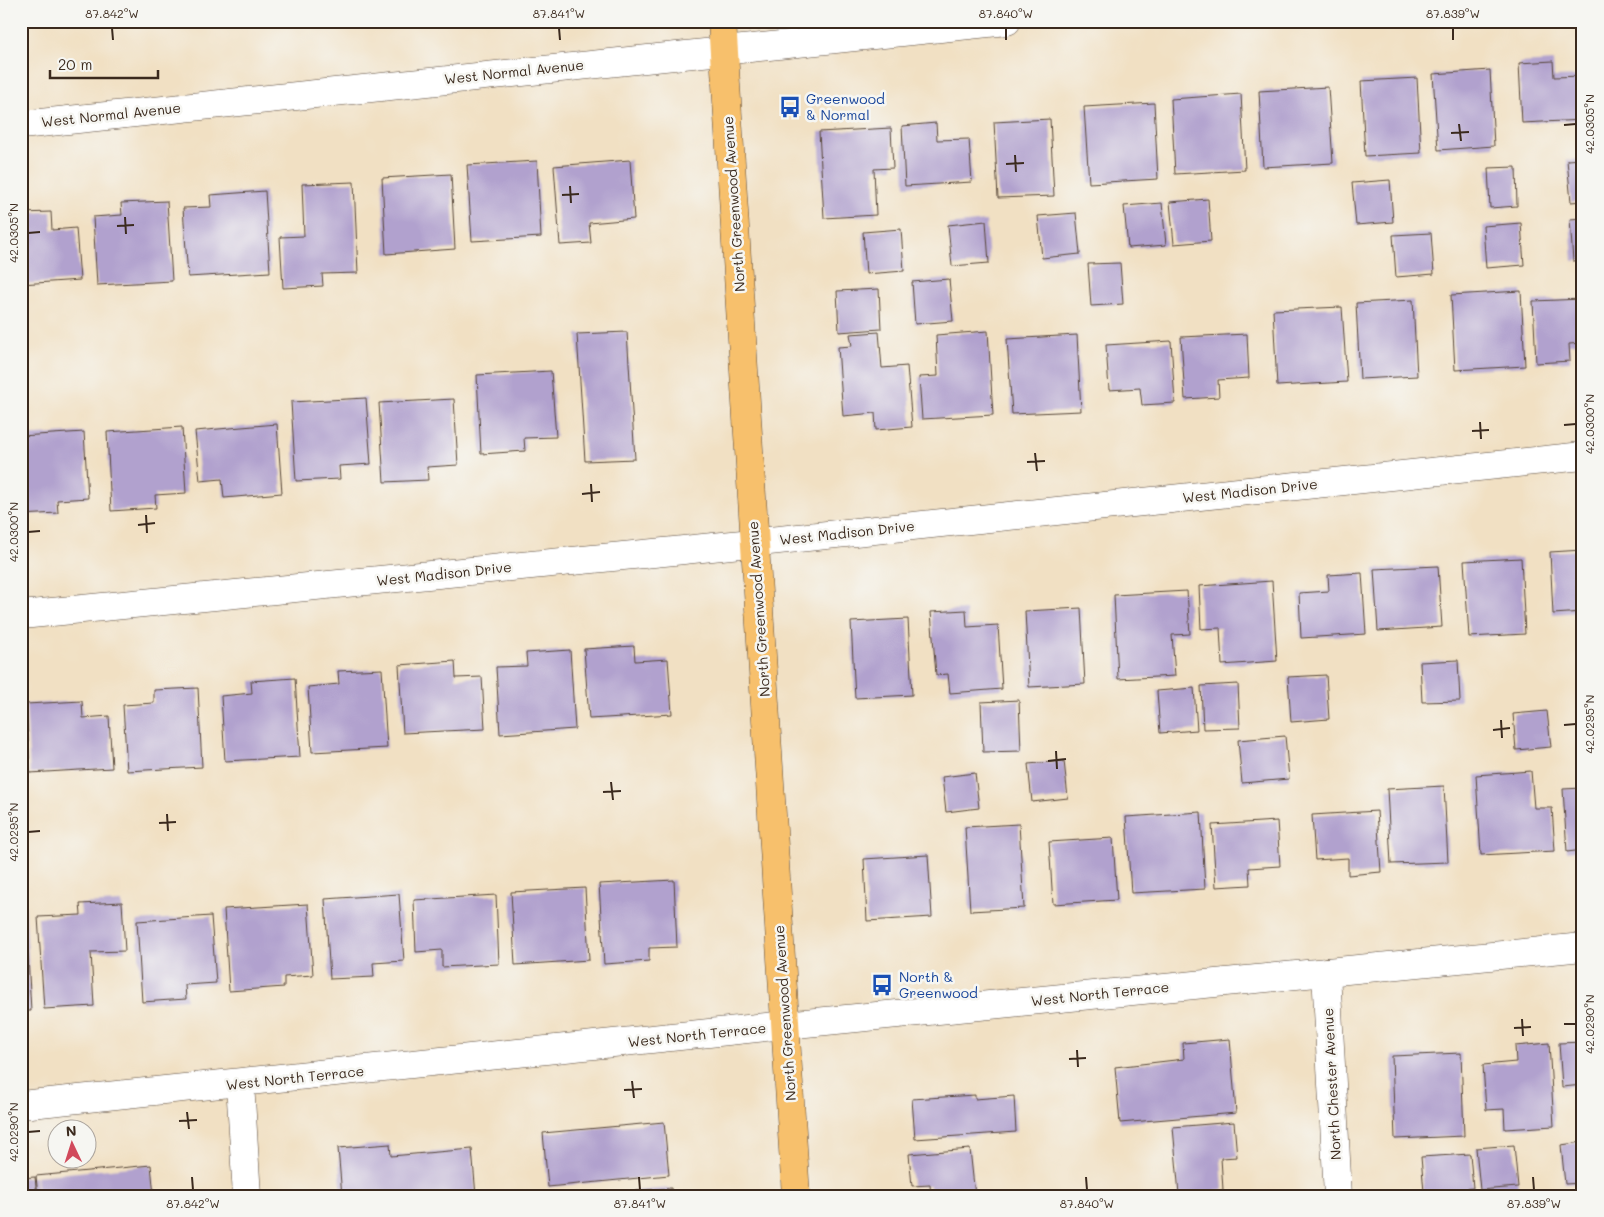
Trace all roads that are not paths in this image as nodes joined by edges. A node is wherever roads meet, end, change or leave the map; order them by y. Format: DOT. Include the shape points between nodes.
graph roads {
  1 [pos="722,21"];
  2 [pos="1006,21"];
  3 [pos="724,50"];
  4 [pos="21,125"];
  5 [pos="1583,456"];
  6 [pos="755,543"];
  7 [pos="21,615"];
  8 [pos="1583,947"];
  9 [pos="1326,972"];
  10 [pos="785,1026"];
  11 [pos="240,1083"];
  12 [pos="21,1105"];
  13 [pos="247,1196"];
  14 [pos="796,1196"];
  15 [pos="1338,1196"];
  1 -- 3 [label="main road, North Greenwood Avenue"];
  2 -- 3 [label="street, West Normal Avenue"];
  3 -- 4 [label="street, West Normal Avenue"];
  3 -- 6 [label="main road, North Greenwood Avenue"];
  5 -- 6 [label="street, West Madison Drive"];
  6 -- 7 [label="street, West Madison Drive"];
  6 -- 10 [label="main road, North Greenwood Avenue"];
  8 -- 9 [label="street, West North Terrace"];
  9 -- 10 [label="street, West North Terrace"];
  9 -- 15 [label="street, North Chester Avenue"];
  10 -- 11 [label="street, West North Terrace"];
  10 -- 14 [label="main road, North Greenwood Avenue"];
  11 -- 12 [label="street, West North Terrace"];
  11 -- 13 [label="street"];
}
